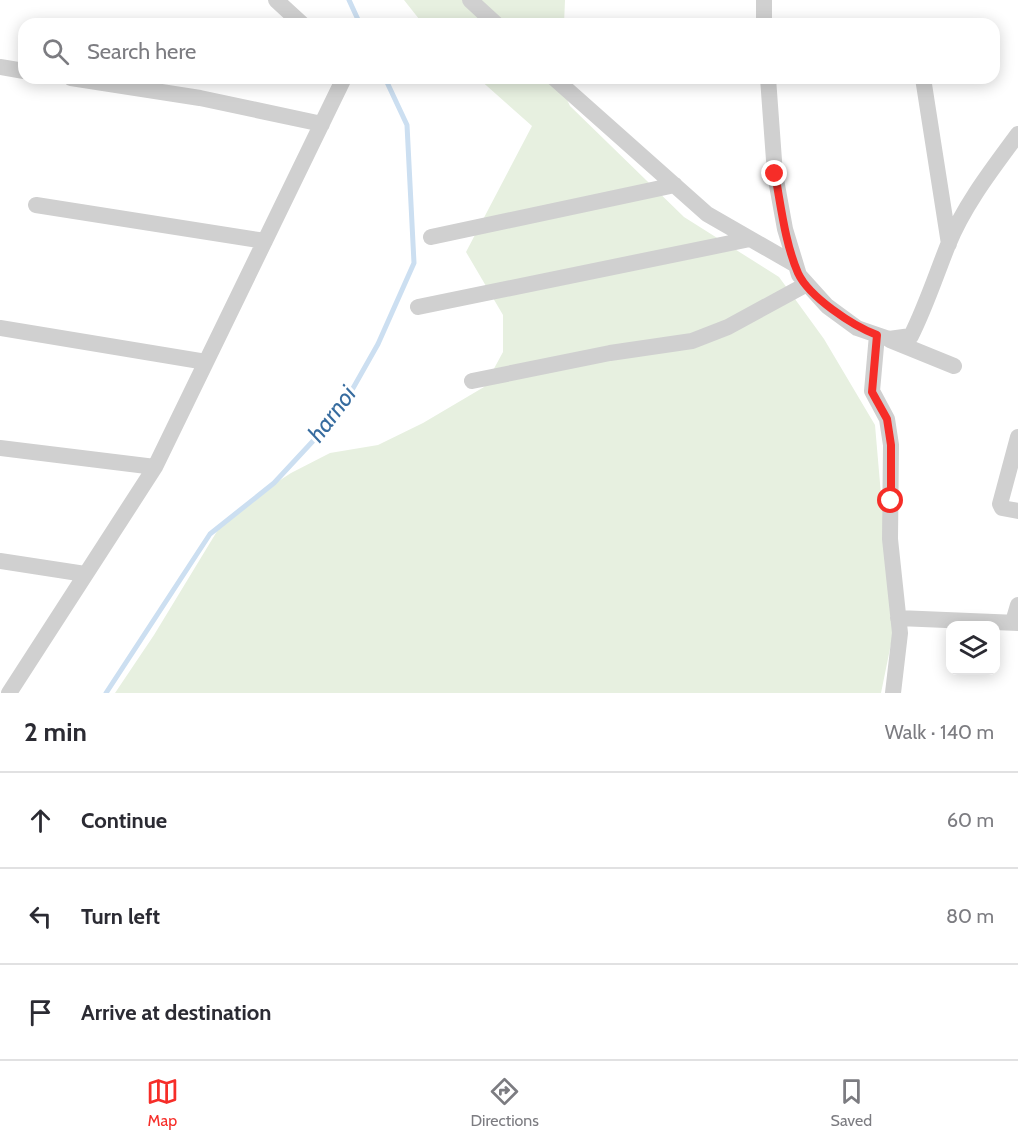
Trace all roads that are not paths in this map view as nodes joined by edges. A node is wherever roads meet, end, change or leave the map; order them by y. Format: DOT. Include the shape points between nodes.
graph roads {
  1 [pos="276,0"];
  2 [pos="470,0"];
  3 [pos="764,0"];
  4 [pos="296,18"];
  5 [pos="490,18"];
  6 [pos="764,18"];
  7 [pos="0,67"];
  8 [pos="18,70"];
  9 [pos="110,84"];
  10 [pos="341,84"];
  11 [pos="561,84"];
  12 [pos="768,84"];
  13 [pos="924,84"];
  14 [pos="322,124"];
  15 [pos="1018,134"];
  16 [pos="675,185"];
  17 [pos="36,205"];
  18 [pos="431,237"];
  19 [pos="750,238"];
  20 [pos="265,241"];
  21 [pos="949,244"];
  22 [pos="796,265"];
  23 [pos="807,284"];
  24 [pos="418,307"];
  25 [pos="0,328"];
  26 [pos="883,337"];
  27 [pos="206,362"];
  28 [pos="954,366"];
  29 [pos="472,381"];
  30 [pos="1018,437"];
  31 [pos="0,448"];
  32 [pos="155,467"];
  33 [pos="1018,511"];
  34 [pos="0,561"];
  35 [pos="85,574"];
  36 [pos="1018,605"];
  37 [pos="898,618"];
  38 [pos="1016,622"];
  39 [pos="6,691"];
  40 [pos="893,693"];
  1 -- 4 [label="street"];
  2 -- 5 [label="street"];
  3 -- 6 [label="street"];
  7 -- 8 [label="street"];
  9 -- 14 [label="street"];
  10 -- 14 [label="street"];
  11 -- 16 [label="street"];
  12 -- 22 [label="street" via="775,174"];
  13 -- 21 [label="street"];
  14 -- 20 [label="street"];
  15 -- 21 [label="street" via="993,167"];
  16 -- 18 [label="street"];
  16 -- 19 [label="street" via="707,214"];
  17 -- 20 [label="street"];
  19 -- 22 [label="street"];
  19 -- 24 [label="street"];
  20 -- 27 [label="street"];
  21 -- 26 [label="street" via="911,336"];
  22 -- 23 [label="street"];
  23 -- 26 [label="street" via="857,328"];
  23 -- 29 [label="street" via="728,327 692,341"];
  25 -- 27 [label="street"];
  26 -- 28 [label="street"];
  26 -- 37 [label="street" via="872,392 887,419 891,445 890,539"];
  27 -- 32 [label="street"];
  30 -- 33 [label="street" via="1000,504 1002,508"];
  31 -- 32 [label="street"];
  32 -- 35 [label="street"];
  34 -- 35 [label="street"];
  35 -- 39 [label="street"];
  36 -- 38 [label="street"];
  37 -- 38 [label="street"];
  37 -- 40 [label="street"];
}
